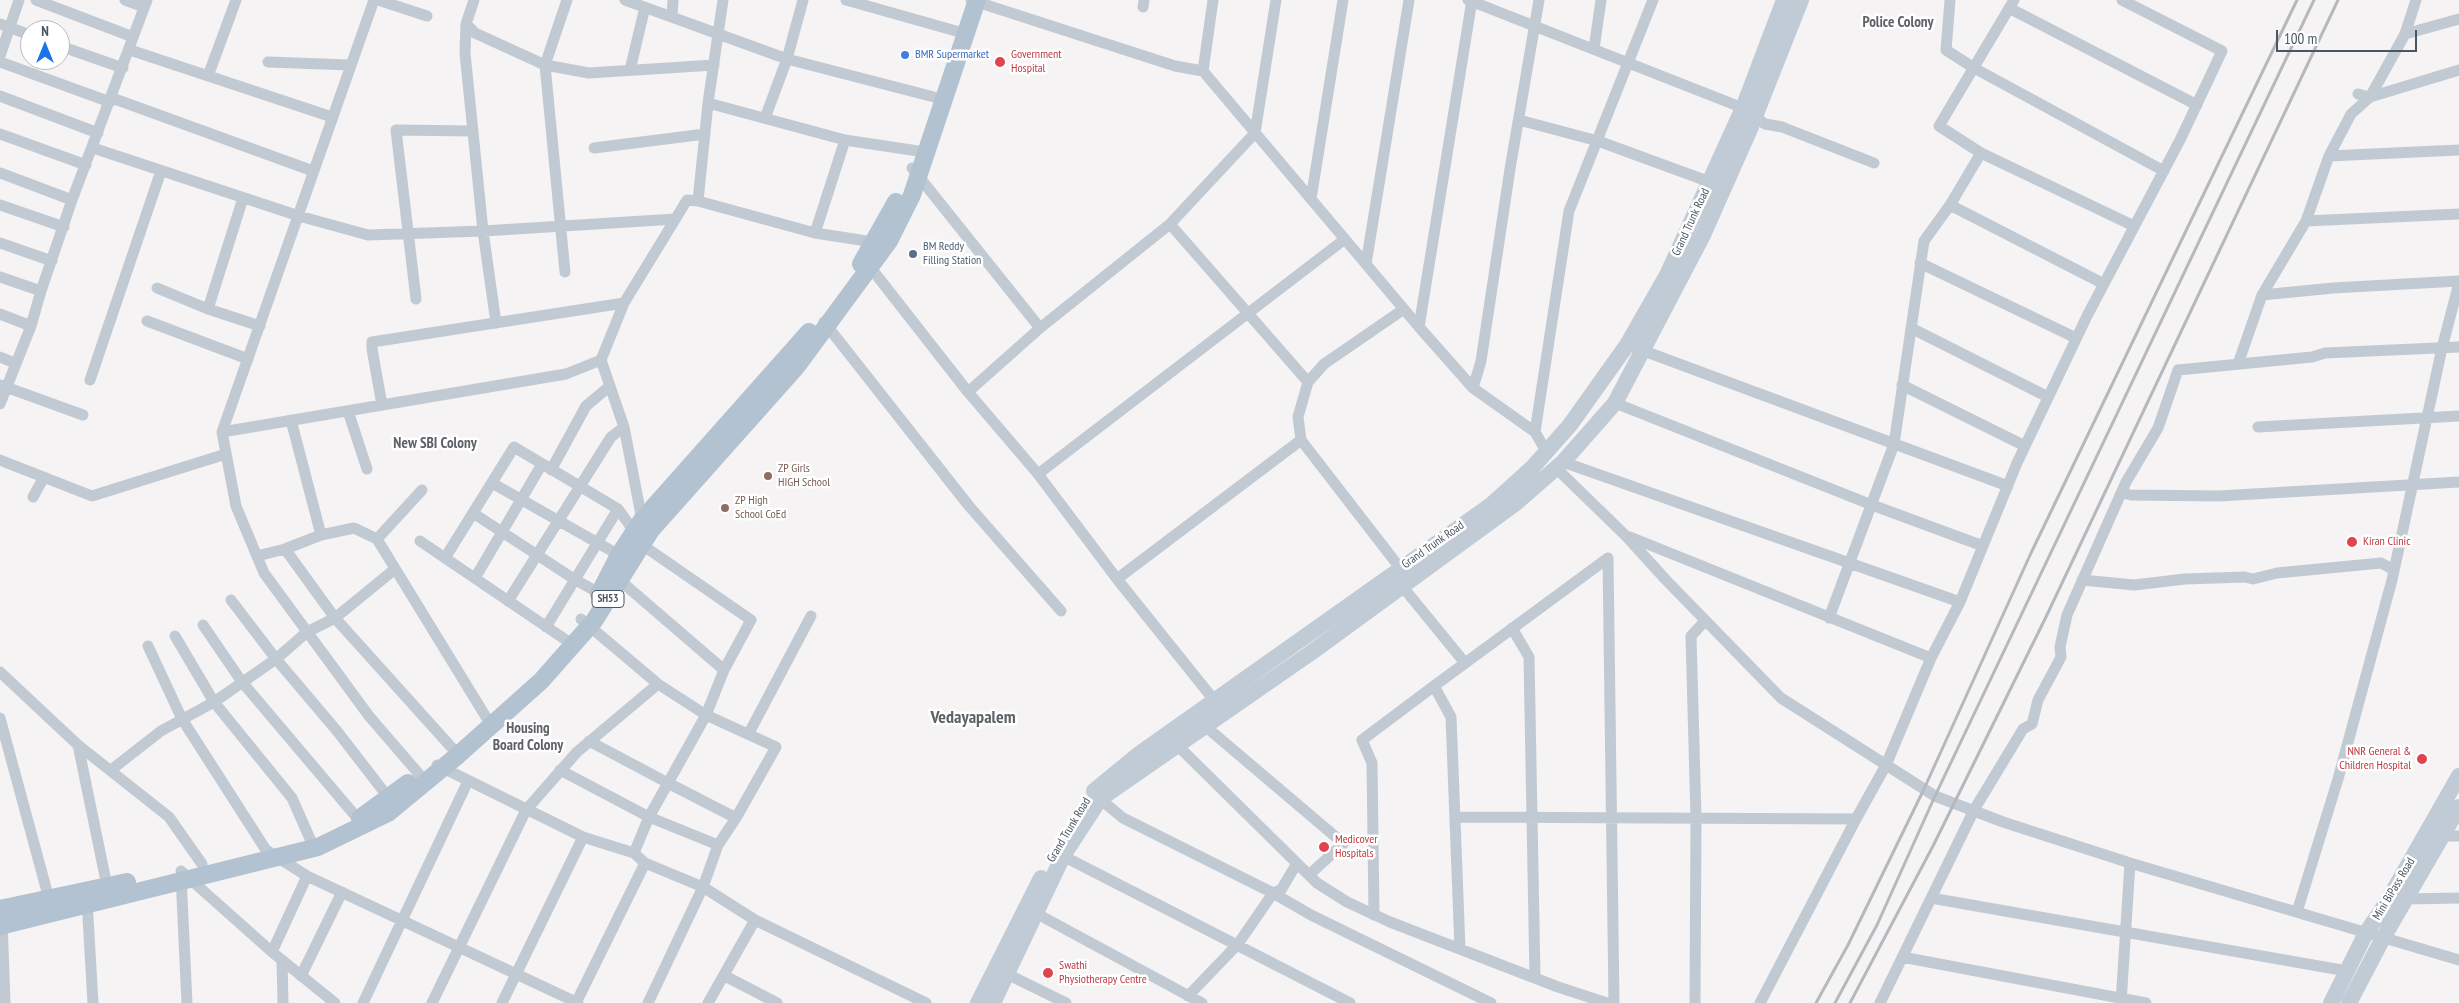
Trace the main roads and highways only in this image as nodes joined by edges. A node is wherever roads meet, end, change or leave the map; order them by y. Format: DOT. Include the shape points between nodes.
graph roads {
  1 [pos="973,0"];
  2 [pos="1784,0"];
  3 [pos="1801,0"];
  4 [pos="1749,113"];
  5 [pos="916,165"];
  6 [pos="867,263"];
  7 [pos="824,322"];
  8 [pos="1570,425"];
  9 [pos="1584,438"];
  10 [pos="1537,474"];
  11 [pos="637,533"];
  12 [pos="1410,567"];
  13 [pos="615,577"];
  14 [pos="1383,580"];
  15 [pos="1398,589"];
  16 [pos="585,622"];
  17 [pos="438,766"];
  18 [pos="2459,776"];
  19 [pos="2459,807"];
  20 [pos="272,854"];
  21 [pos="184,877"];
  22 [pos="87,897"];
  23 [pos="1031,911"];
  24 [pos="1,917"];
  25 [pos="978,1003"];
  26 [pos="993,1003"];
  27 [pos="2331,1003"];
  28 [pos="2349,1003"];
  1 -- 5 [label="main road, SH53"];
  1 -- 5 [label="main road, SH53" via="956,31"];
  2 -- 4 [label="main road, Grand Trunk Road"];
  3 -- 4 [label="main road"];
  4 -- 8 [label="main road, Grand Trunk Road" via="1710,182 1667,275 1627,345"];
  4 -- 9 [label="main road" via="1703,235 1615,403"];
  5 -- 6 [label="main road, SH53" via="873,242"];
  5 -- 6 [label="main road, SH53" via="889,241"];
  6 -- 7 [label="main road, SH53"];
  7 -- 11 [label="main road, SH53"];
  7 -- 11 [label="main road, SH53" via="797,366 651,530"];
  8 -- 9 [label="main road"];
  8 -- 10 [label="main road, Grand Trunk Road" via="1546,451"];
  9 -- 10 [label="main road" via="1559,465"];
  10 -- 12 [label="main road, Grand Trunk Road"];
  11 -- 13 [label="main road, SH53"];
  11 -- 13 [label="main road, SH53" via="619,555"];
  12 -- 14 [label="main road, Grand Trunk Road"];
  12 -- 15 [label="main road"];
  13 -- 16 [label="main road, SH53"];
  13 -- 16 [label="main road, SH53" via="599,593"];
  14 -- 15 [label="main road"];
  14 -- 23 [label="main road, Grand Trunk Road" via="1139,754 1092,793 1063,837"];
  15 -- 23 [label="main road" via="1100,799"];
  16 -- 17 [label="main road, SH53" via="540,671 452,748"];
  16 -- 17 [label="main road, SH53" via="541,681"];
  17 -- 20 [label="main road, SH53" via="419,774 358,820"];
  17 -- 20 [label="main road, SH53" via="388,813 318,847"];
  18 -- 27 [label="main road, Mini BiPass Road" via="2366,933"];
  19 -- 28 [label="main road"];
  20 -- 21 [label="main road, SH53"];
  20 -- 21 [label="main road, SH53" via="202,864"];
  21 -- 22 [label="main road, SH53"];
  21 -- 22 [label="main road, SH53" via="107,886"];
  22 -- 24 [label="main road, SH53"];
  22 -- 24 [label="main road, SH53" via="49,899"];
  23 -- 25 [label="main road, Grand Trunk Road"];
  23 -- 26 [label="main road"];
}
